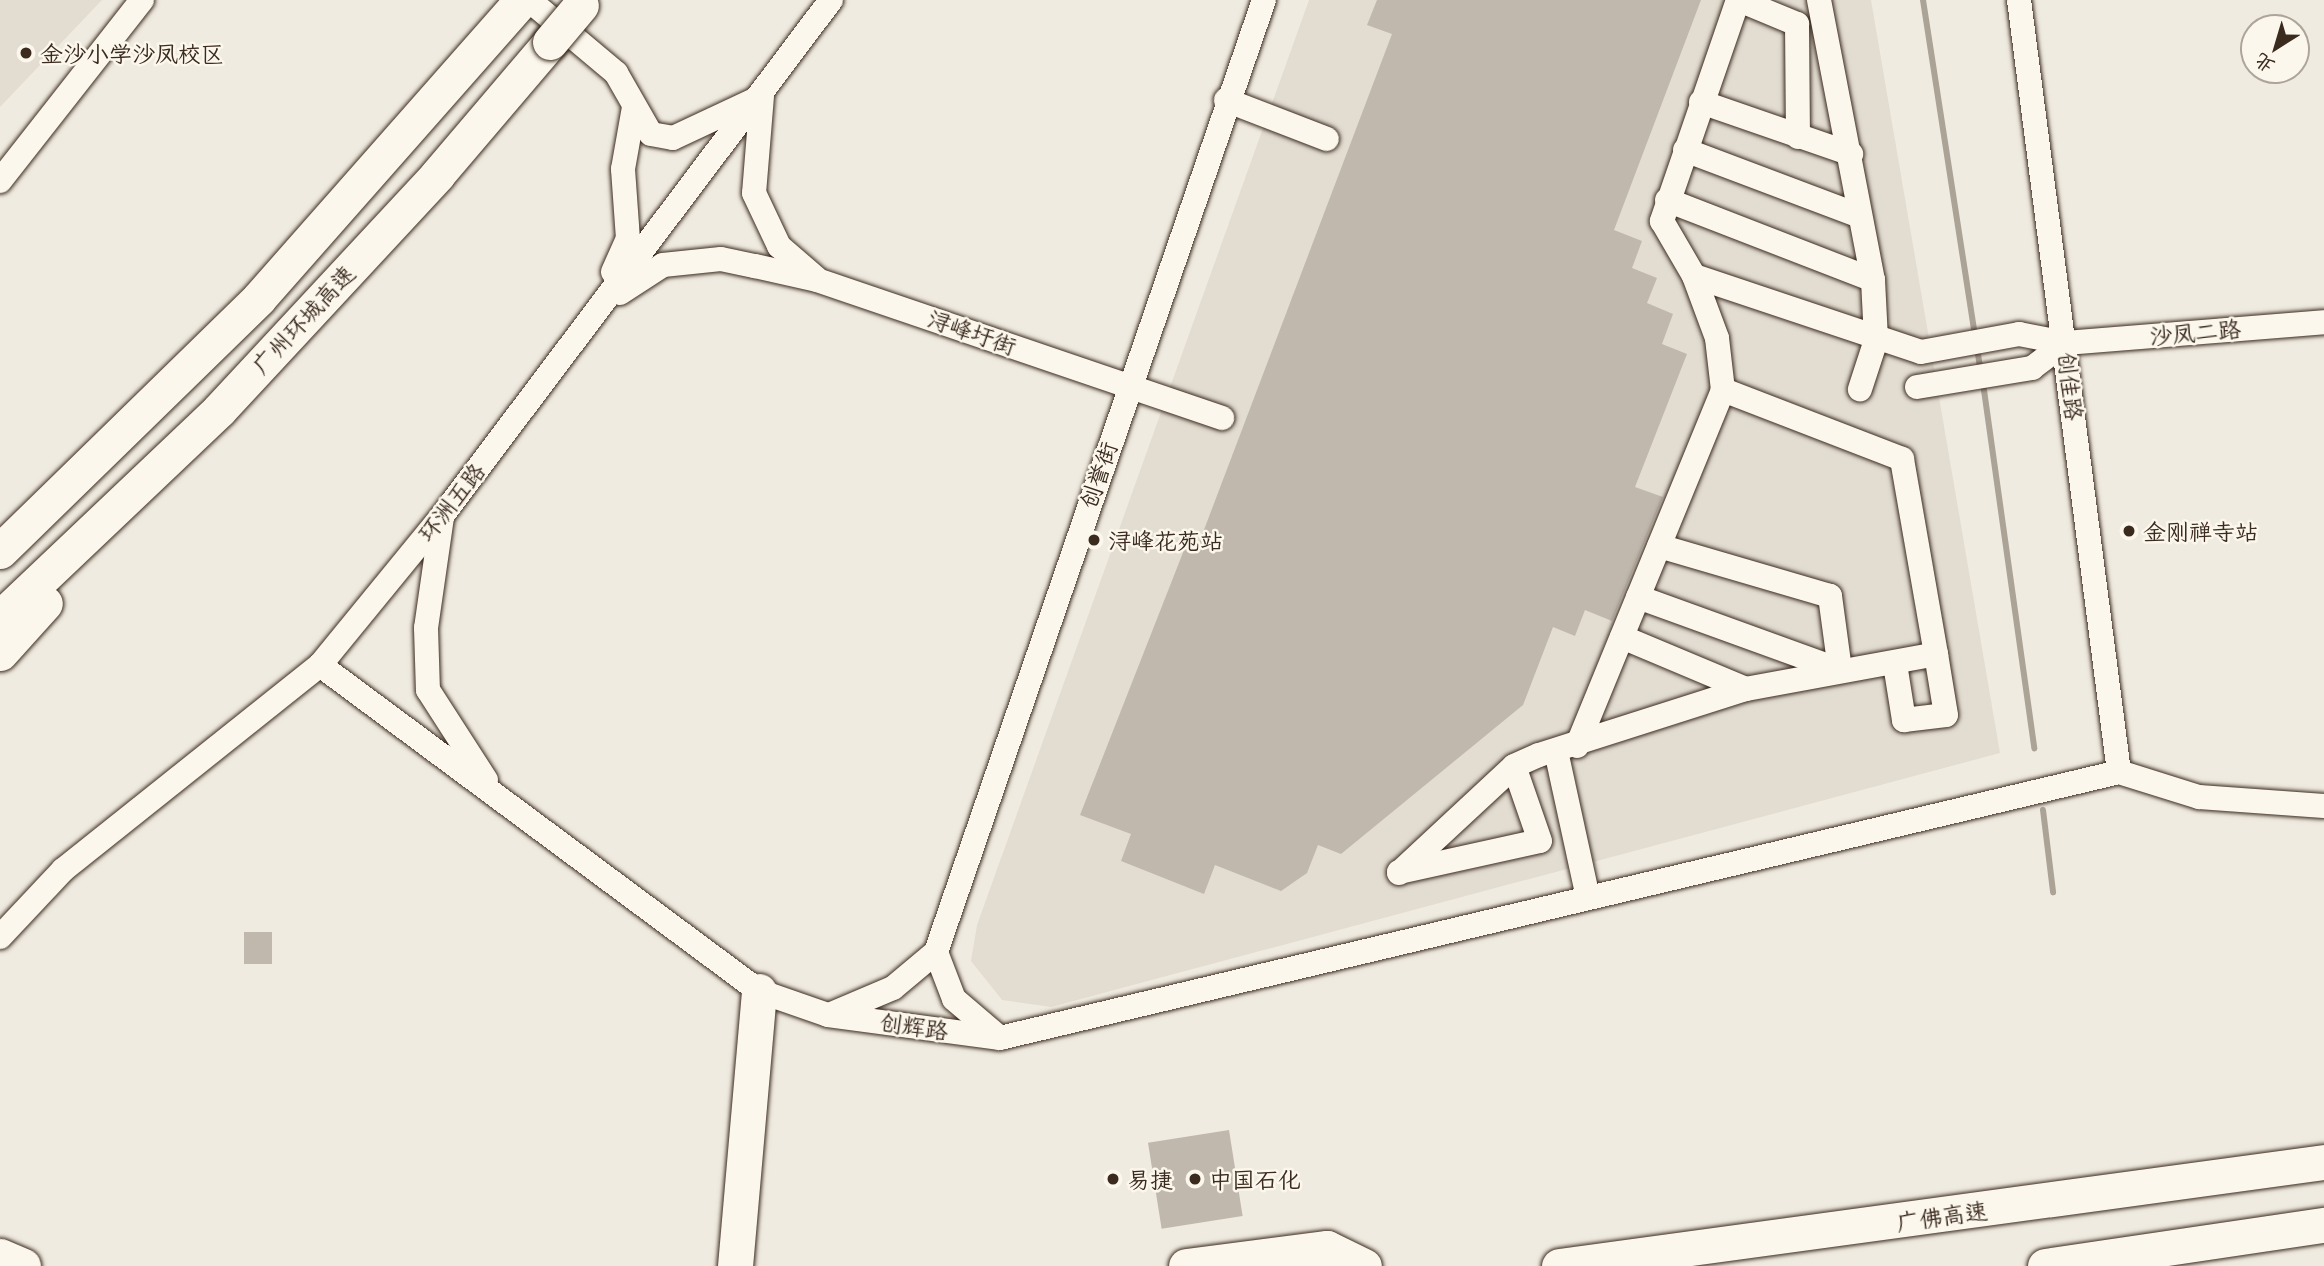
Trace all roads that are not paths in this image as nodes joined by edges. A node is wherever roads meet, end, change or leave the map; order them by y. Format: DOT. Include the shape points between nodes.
graph roads {
  1 [pos="142,0"];
  2 [pos="831,0"];
  3 [pos="1264,0"];
  4 [pos="1738,0"];
  5 [pos="1819,0"];
  6 [pos="2020,0"];
  7 [pos="583,2"];
  8 [pos="521,4"];
  9 [pos="762,96"];
  10 [pos="1226,100"];
  11 [pos="1701,102"];
  12 [pos="634,107"];
  13 [pos="1798,137"];
  14 [pos="1327,139"];
  15 [pos="1685,150"];
  16 [pos="1851,154"];
  17 [pos="0,181"];
  18 [pos="1667,200"];
  19 [pos="1860,216"];
  20 [pos="1694,276"];
  21 [pos="817,279"];
  22 [pos="1873,280"];
  23 [pos="592,314"];
  24 [pos="2324,322"];
  25 [pos="296,327"];
  26 [pos="1876,340"];
  27 [pos="2065,342"];
  28 [pos="1128,385"];
  29 [pos="1917,387"];
  30 [pos="1860,388"];
  31 [pos="1723,390"];
  32 [pos="1222,418"];
  33 [pos="442,516"];
  34 [pos="1659,546"];
  35 [pos="0,551"];
  36 [pos="1638,597"];
  37 [pos="0,618"];
  38 [pos="1622,637"];
  39 [pos="0,653"];
  40 [pos="1936,654"];
  41 [pos="1895,664"];
  42 [pos="320,665"];
  43 [pos="1840,670"];
  44 [pos="1746,689"];
  45 [pos="1567,748"];
  46 [pos="1514,766"];
  47 [pos="2119,772"];
  48 [pos="496,796"];
  49 [pos="2324,806"];
  50 [pos="1588,898"];
  51 [pos="0,937"];
  52 [pos="936,952"];
  53 [pos="759,991"];
  54 [pos="828,1015"];
  55 [pos="1000,1038"];
  56 [pos="2324,1162"];
  57 [pos="2324,1225"];
  58 [pos="0,1256"];
  59 [pos="23,1266"];
  60 [pos="735,1266"];
  61 [pos="1186,1266"];
  62 [pos="1364,1266"];
  63 [pos="1559,1266"];
  64 [pos="2045,1266"];
  1 -- 17 [label="street"];
  2 -- 9 [label="street, 环洲五路"];
  3 -- 10 [label="street, 创誉街"];
  4 -- 11 [label="street"];
  4 -- 13 [label="street" via="1797,24"];
  5 -- 16 [label="street"];
  6 -- 27 [label="street, 创佳路"];
  7 -- 25 [label="highway, 广州环城高速, bridge"];
  8 -- 12 [label="street" via="616,73"];
  8 -- 35 [label="highway, 广州环城高速" via="259,298"];
  9 -- 12 [label="street" via="673,138 651,134"];
  9 -- 21 [label="street" via="754,193 779,246"];
  9 -- 23 [label="street, 环洲五路"];
  10 -- 14 [label="street"];
  10 -- 28 [label="street, 创誉街"];
  11 -- 13 [label="street"];
  11 -- 15 [label="street"];
  12 -- 23 [label="street" via="623,169 628,239"];
  13 -- 16 [label="street"];
  15 -- 18 [label="street"];
  15 -- 19 [label="street"];
  16 -- 19 [label="street"];
  18 -- 20 [label="street" via="1662,221"];
  18 -- 22 [label="street"];
  19 -- 22 [label="street"];
  20 -- 26 [label="street, 沙凤二路"];
  20 -- 31 [label="street" via="1717,338"];
  21 -- 23 [label="street, 浔峰圩街" via="721,259 663,265"];
  21 -- 28 [label="street, 浔峰圩街"];
  22 -- 26 [label="street"];
  23 -- 33 [label="street, 环洲五路"];
  24 -- 27 [label="street, 沙凤二路"];
  25 -- 37 [label="highway, 广州环城高速" via="219,410"];
  25 -- 39 [label="highway"];
  26 -- 27 [label="street, 沙凤二路" via="1921,352 2019,334"];
  26 -- 30 [label="street"];
  27 -- 29 [label="street" via="2032,369"];
  27 -- 47 [label="street, 创佳路"];
  28 -- 32 [label="street, 浔峰圩街"];
  28 -- 52 [label="street, 创誉街"];
  31 -- 34 [label="street"];
  31 -- 40 [label="street" via="1902,459"];
  33 -- 42 [label="street, 环洲五路"];
  33 -- 48 [label="street" via="426,628 428,690"];
  34 -- 36 [label="street"];
  34 -- 43 [label="street" via="1830,596"];
  36 -- 38 [label="street"];
  36 -- 43 [label="street"];
  38 -- 44 [label="street"];
  38 -- 45 [label="street"];
  40 -- 41 [label="street"];
  40 -- 41 [label="street" via="1946,715 1904,720"];
  41 -- 43 [label="street"];
  42 -- 48 [label="street, 创辉路"];
  42 -- 51 [label="street, 环洲五路" via="62,870"];
  43 -- 44 [label="street"];
  44 -- 45 [label="street"];
  45 -- 46 [label="street"];
  45 -- 50 [label="street"];
  46 -- 46 [label="street" via="1539,841 1399,873 1486,793"];
  47 -- 49 [label="street" via="2199,797"];
  47 -- 50 [label="street"];
  48 -- 53 [label="street, 创辉路"];
  50 -- 55 [label="street"];
  52 -- 54 [label="street" via="893,988"];
  52 -- 55 [label="street" via="954,999"];
  53 -- 54 [label="street, 创辉路"];
  53 -- 60 [label="highway"];
  54 -- 55 [label="street, 创辉路"];
  56 -- 63 [label="highway, 广佛高速"];
  57 -- 64 [label="highway"];
  58 -- 59 [label="highway"];
  61 -- 62 [label="highway" via="1327,1248"];
}
